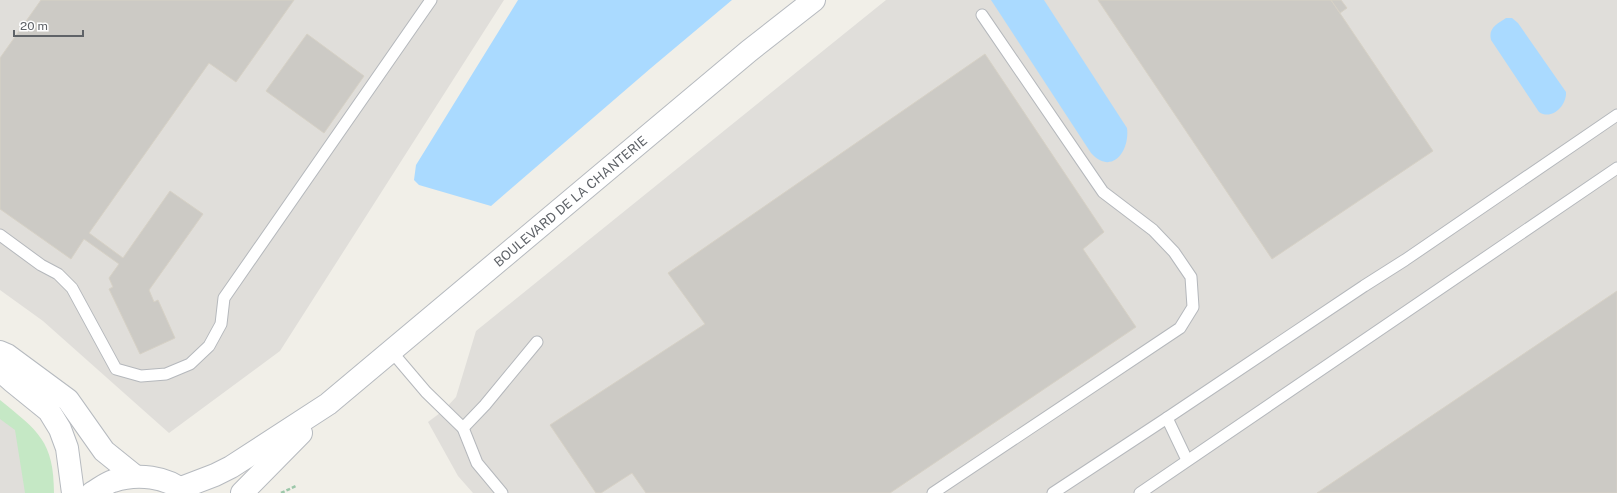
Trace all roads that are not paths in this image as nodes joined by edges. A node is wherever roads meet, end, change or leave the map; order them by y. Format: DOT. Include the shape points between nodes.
graph roads {
  1 [pos="431,0"];
  2 [pos="814,0"];
  3 [pos="982,15"];
  4 [pos="1617,115"];
  5 [pos="1617,168"];
  6 [pos="0,235"];
  7 [pos="537,342"];
  8 [pos="0,352"];
  9 [pos="392,352"];
  10 [pos="0,370"];
  11 [pos="328,404"];
  12 [pos="1167,418"];
  13 [pos="463,428"];
  14 [pos="1187,460"];
  15 [pos="135,476"];
  16 [pos="183,490"];
  17 [pos="73,493"];
  18 [pos="92,493"];
  19 [pos="242,493"];
  20 [pos="502,493"];
  21 [pos="933,493"];
  22 [pos="1053,493"];
  23 [pos="1140,493"];
  1 -- 6 [label="lane" via="224,298 221,324 209,346 190,364 166,374 141,376 116,369 72,288 58,274 41,265"];
  2 -- 9 [label="street, BOULEVARD DE LA CHANTERIE" via="749,51"];
  3 -- 21 [label="lane" via="1103,192 1152,230 1174,252 1191,277 1193,307 1180,328"];
  4 -- 12 [label="lane"];
  5 -- 14 [label="lane"];
  7 -- 13 [label="lane"];
  8 -- 15 [label="street" via="68,400 104,451"];
  9 -- 11 [label="street, BOULEVARD DE LA CHANTERIE"];
  9 -- 13 [label="lane" via="426,392"];
  10 -- 17 [label="street" via="49,411 60,429 67,448"];
  11 -- 16 [label="street, BOULEVARD DE LA CHANTERIE" via="231,467"];
  11 -- 19 [label="street, BOULEVARD DE LA CHANTERIE"];
  12 -- 14 [label="lane"];
  12 -- 22 [label="lane"];
  13 -- 20 [label="lane" via="477,462"];
  14 -- 23 [label="lane"];
  15 -- 16 [label="street" via="159,479"];
  15 -- 18 [label="street" via="112,481"];
}
